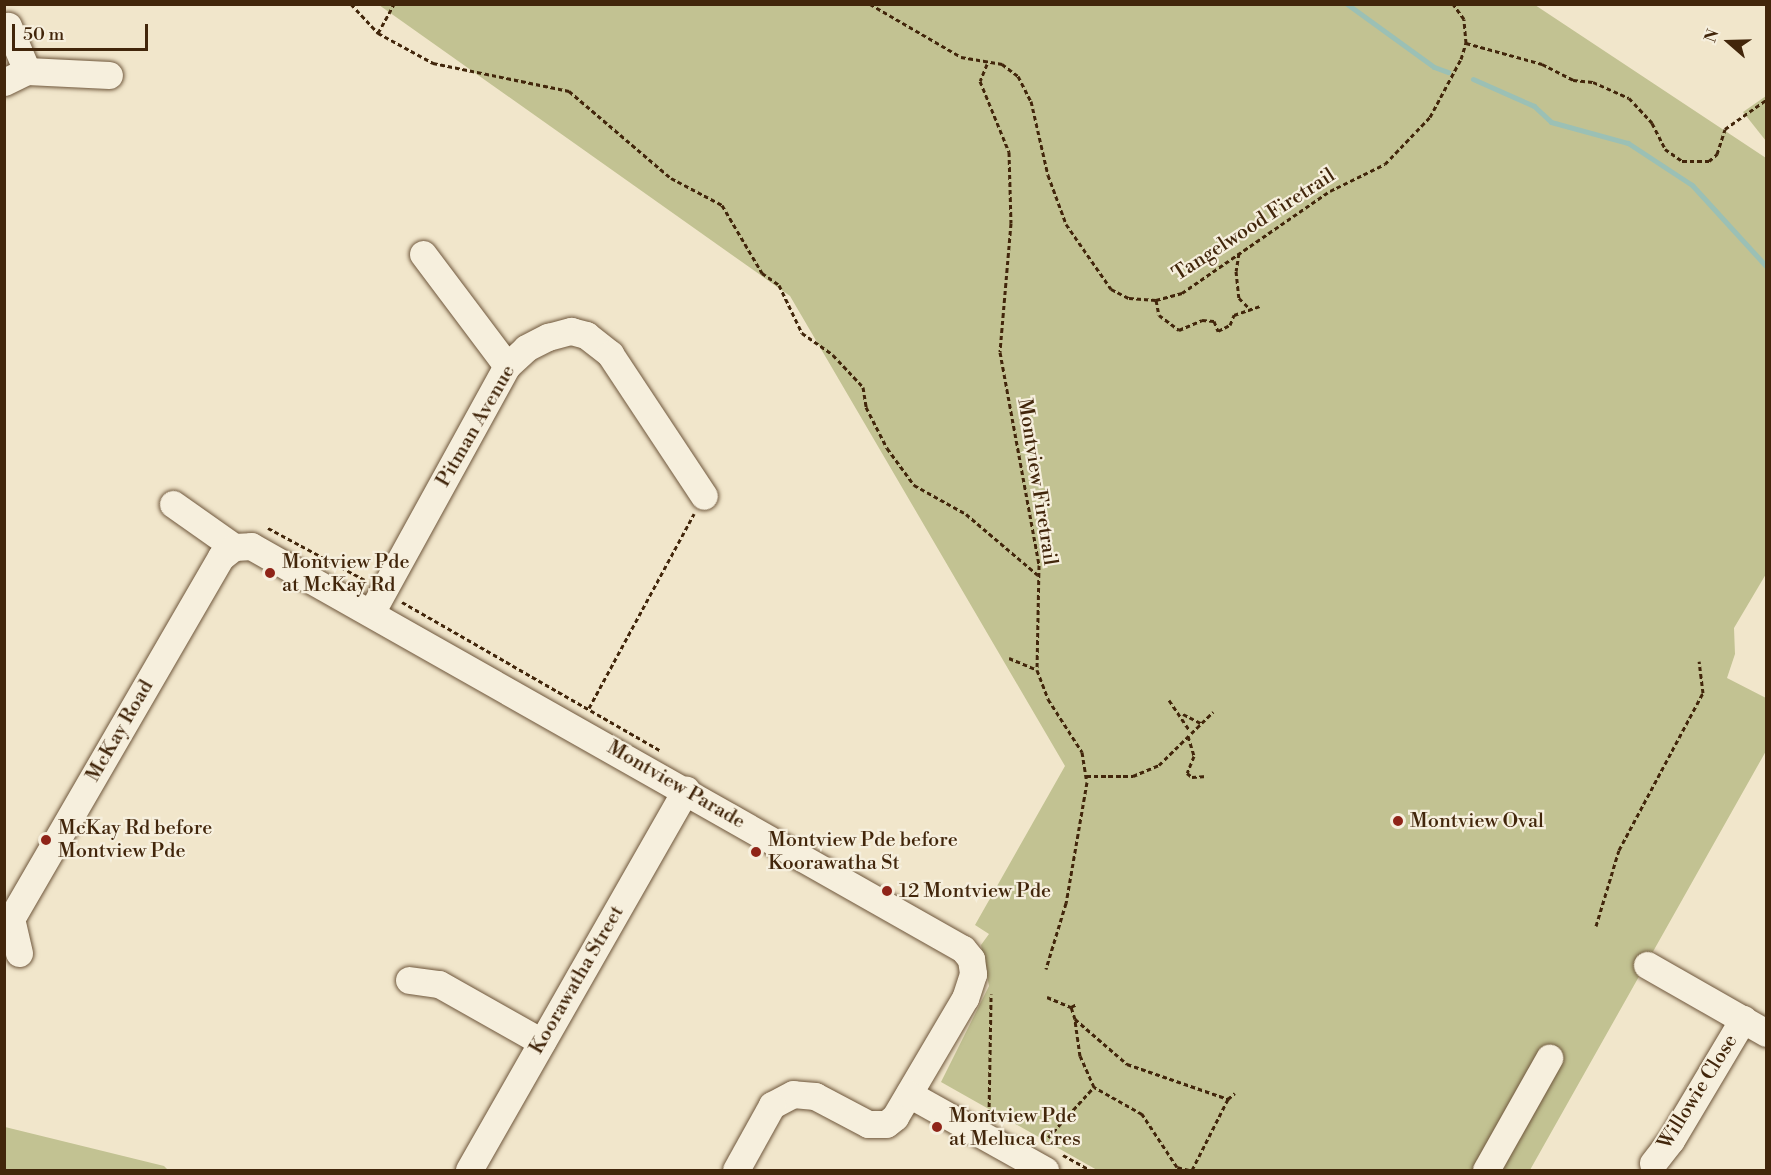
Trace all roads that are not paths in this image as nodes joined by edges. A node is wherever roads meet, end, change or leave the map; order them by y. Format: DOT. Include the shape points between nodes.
graph roads {
  1 [pos="8,26"];
  2 [pos="109,75"];
  3 [pos="16,77"];
  4 [pos="423,254"];
  5 [pos="507,366"];
  6 [pos="704,496"];
  7 [pos="172,504"];
  8 [pos="234,548"];
  9 [pos="371,612"];
  10 [pos="686,790"];
  11 [pos="8,919"];
  12 [pos="19,953"];
  13 [pos="1647,965"];
  14 [pos="409,980"];
  15 [pos="1743,1019"];
  16 [pos="1767,1033"];
  17 [pos="542,1042"];
  18 [pos="1550,1058"];
  19 [pos="909,1094"];
  20 [pos="1053,1158"];
  21 [pos="1653,1163"];
  22 [pos="469,1170"];
  23 [pos="736,1170"];
  24 [pos="1486,1170"];
  1 -- 3 [label="street"];
  2 -- 3 [label="street"];
  4 -- 5 [label="street"];
  5 -- 6 [label="street, Pitman Avenue" via="526,348 548,336 571,331 586,335 610,354"];
  5 -- 9 [label="street, Pitman Avenue"];
  7 -- 8 [label="street, Montview Parade"];
  8 -- 9 [label="street, Montview Parade" via="251,546 262,551"];
  8 -- 11 [label="street, McKay Road" via="214,568"];
  9 -- 10 [label="street, Montview Parade"];
  10 -- 17 [label="street, Koorawatha Street"];
  10 -- 19 [label="street, Montview Parade" via="963,949 971,959 973,974 965,998"];
  11 -- 12 [label="street, McKay Road"];
  13 -- 15 [label="street"];
  14 -- 17 [label="street" via="440,984"];
  15 -- 16 [label="street"];
  15 -- 21 [label="street, Willowie Close" via="1671,1140"];
  17 -- 22 [label="street, Koorawatha Street"];
  18 -- 24 [label="street"];
  19 -- 20 [label="street"];
  19 -- 23 [label="street, Montview Parade" via="895,1117 877,1126 804,1092 782,1098 772,1105"];
}
